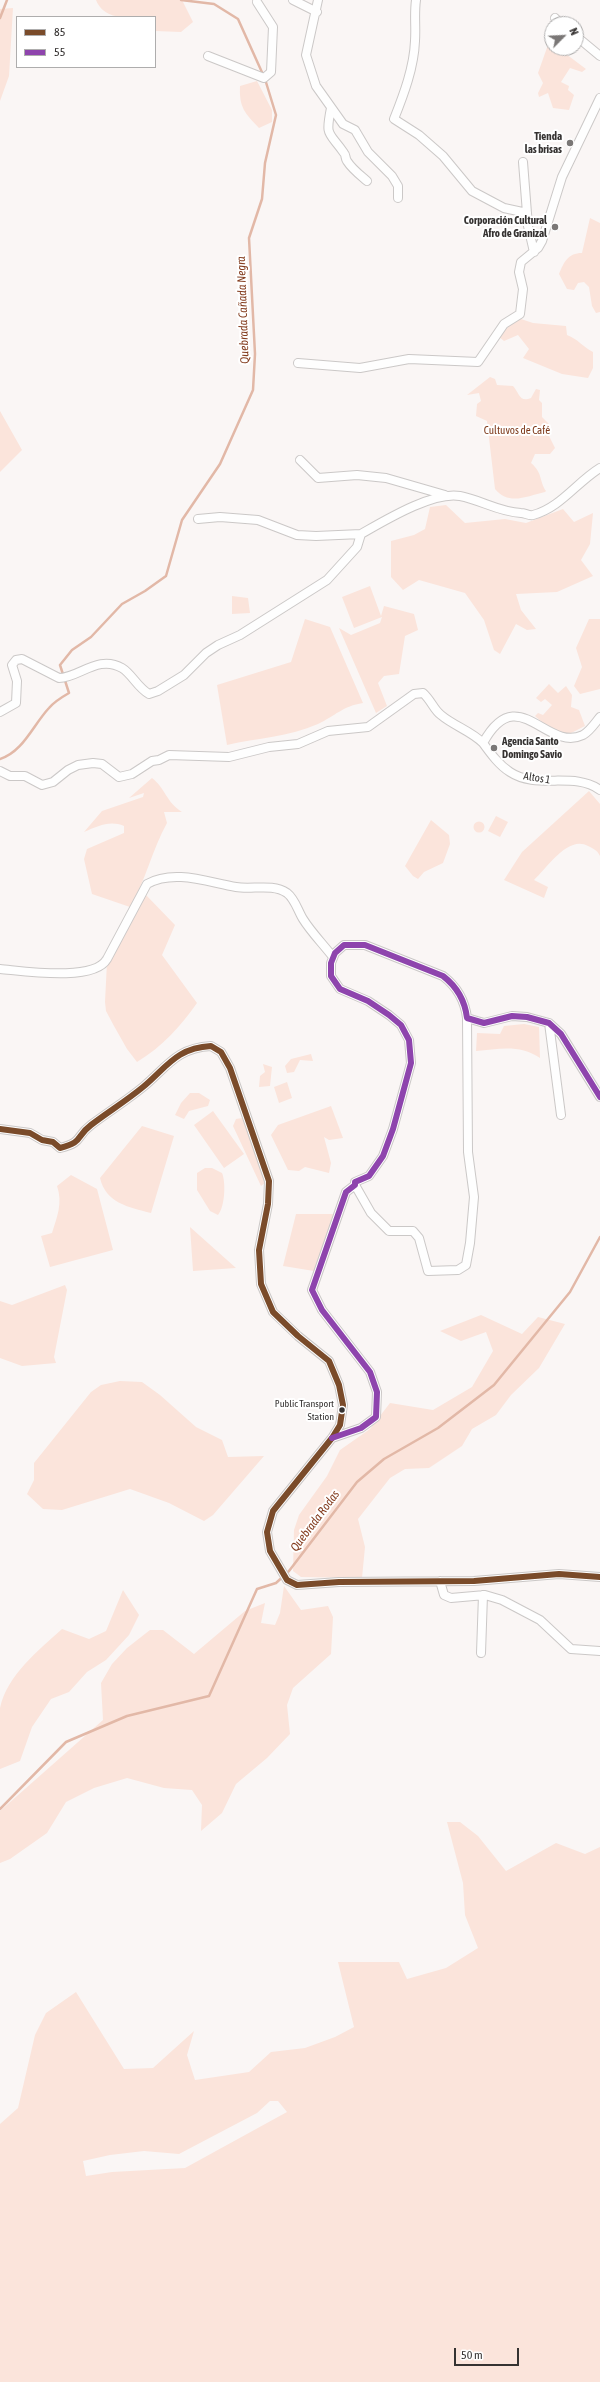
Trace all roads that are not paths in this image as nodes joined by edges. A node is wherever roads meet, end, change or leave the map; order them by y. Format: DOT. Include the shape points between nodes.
graph roads {
  1 [pos="293,0"];
  2 [pos="318,0"];
  3 [pos="416,0"];
  4 [pos="257,1"];
  5 [pos="317,12"];
  6 [pos="584,43"];
  7 [pos="208,56"];
  8 [pos="600,56"];
  9 [pos="600,98"];
  10 [pos="331,108"];
  11 [pos="523,162"];
  12 [pos="367,181"];
  13 [pos="398,198"];
  14 [pos="527,213"];
  15 [pos="534,252"];
  16 [pos="298,363"];
  17 [pos="300,460"];
  18 [pos="600,468"];
  19 [pos="448,496"];
  20 [pos="198,519"];
  21 [pos="361,534"];
  22 [pos="0,712"];
  23 [pos="600,717"];
  24 [pos="483,743"];
  25 [pos="0,771"];
  26 [pos="600,790"];
  27 [pos="333,957"];
  28 [pos="0,969"];
  29 [pos="467,1018"];
  30 [pos="549,1023"];
  31 [pos="600,1097"];
  32 [pos="561,1114"];
  33 [pos="0,1129"];
  34 [pos="355,1185"];
  35 [pos="332,1438"];
  36 [pos="600,1577"];
  37 [pos="440,1581"];
  38 [pos="483,1595"];
  39 [pos="600,1651"];
  40 [pos="481,1653"];
  1 -- 5 [label="street"];
  2 -- 5 [label="street"];
  3 -- 14 [label="street" via="416,41 407,84 394,119 419,135 442,156 472,191 504,208"];
  4 -- 7 [label="street" via="273,27 271,72 264,78 254,76"];
  5 -- 10 [label="street" via="306,54 316,86"];
  6 -- 8 [label="street"];
  9 -- 15 [label="street" via="568,162 544,235"];
  10 -- 12 [label="street" via="328,132 330,138 345,154 351,167"];
  10 -- 13 [label="street" via="343,124 355,130 368,152 392,176 398,186"];
  11 -- 14 [label="street"];
  14 -- 15 [label="street"];
  15 -- 16 [label="street" via="521,262 519,272 523,289 520,314 504,324 478,362 409,359 360,368"];
  17 -- 19 [label="street" via="318,478 357,475 386,478"];
  18 -- 19 [label="street" via="560,500 531,516 511,513 458,496"];
  19 -- 21 [label="street" via="436,498"];
  20 -- 21 [label="street" via="220,517 258,520 297,535"];
  21 -- 22 [label="street" via="357,547 327,580 240,635 206,653 184,675 158,692 149,694 139,688 125,671 113,665 87,667 62,678 22,659 16,660 12,665 17,681 16,703"];
  23 -- 24 [label="street" via="583,734 574,737 556,736 533,720 522,716 505,719 490,731"];
  24 -- 25 [label="street, Altos 1" via="440,714 423,693 414,694 368,728 328,731 298,744 269,747 229,757 169,755 152,761 132,774 119,777 102,764 78,765 53,782 42,785 25,776 10,776"];
  24 -- 26 [label="street, Altos 1" via="495,759 511,773 545,781 582,782"];
  27 -- 28 [label="street" via="286,893 268,888 236,888 214,881 173,877 155,879 147,884 111,953 99,967 82,972"];
  27 -- 29 [label="street" via="344,945 366,945 426,968 453,983 466,1009"];
  27 -- 34 [label="street" via="331,976 340,989 368,1001 389,1015 401,1025 409,1040 411,1063 393,1129 378,1163 369,1176 355,1182"];
  29 -- 30 [label="street" via="484,1023 512,1016"];
  29 -- 34 [label="street" via="468,1152 474,1197 466,1265 458,1270 428,1272 419,1238 413,1231 389,1231 370,1212"];
  30 -- 31 [label="street" via="560,1034"];
  30 -- 32 [label="street"];
  33 -- 35 [label="street" via="30,1133 42,1140 53,1142 60,1148 75,1144 89,1127 144,1087 166,1064 186,1050 211,1046 221,1052 230,1068 269,1181 268,1204 259,1250 261,1284 273,1312 329,1361 344,1405 340,1425"];
  34 -- 35 [label="street" via="346,1192 312,1290 322,1310 370,1372 378,1392 376,1417 361,1428"];
  35 -- 37 [label="street" via="273,1511 267,1532 270,1551 284,1577 297,1585"];
  36 -- 37 [label="street" via="559,1574"];
  37 -- 38 [label="street" via="444,1595 451,1598"];
  38 -- 39 [label="street" via="502,1600 540,1620 571,1649"];
  38 -- 40 [label="street"];
}
